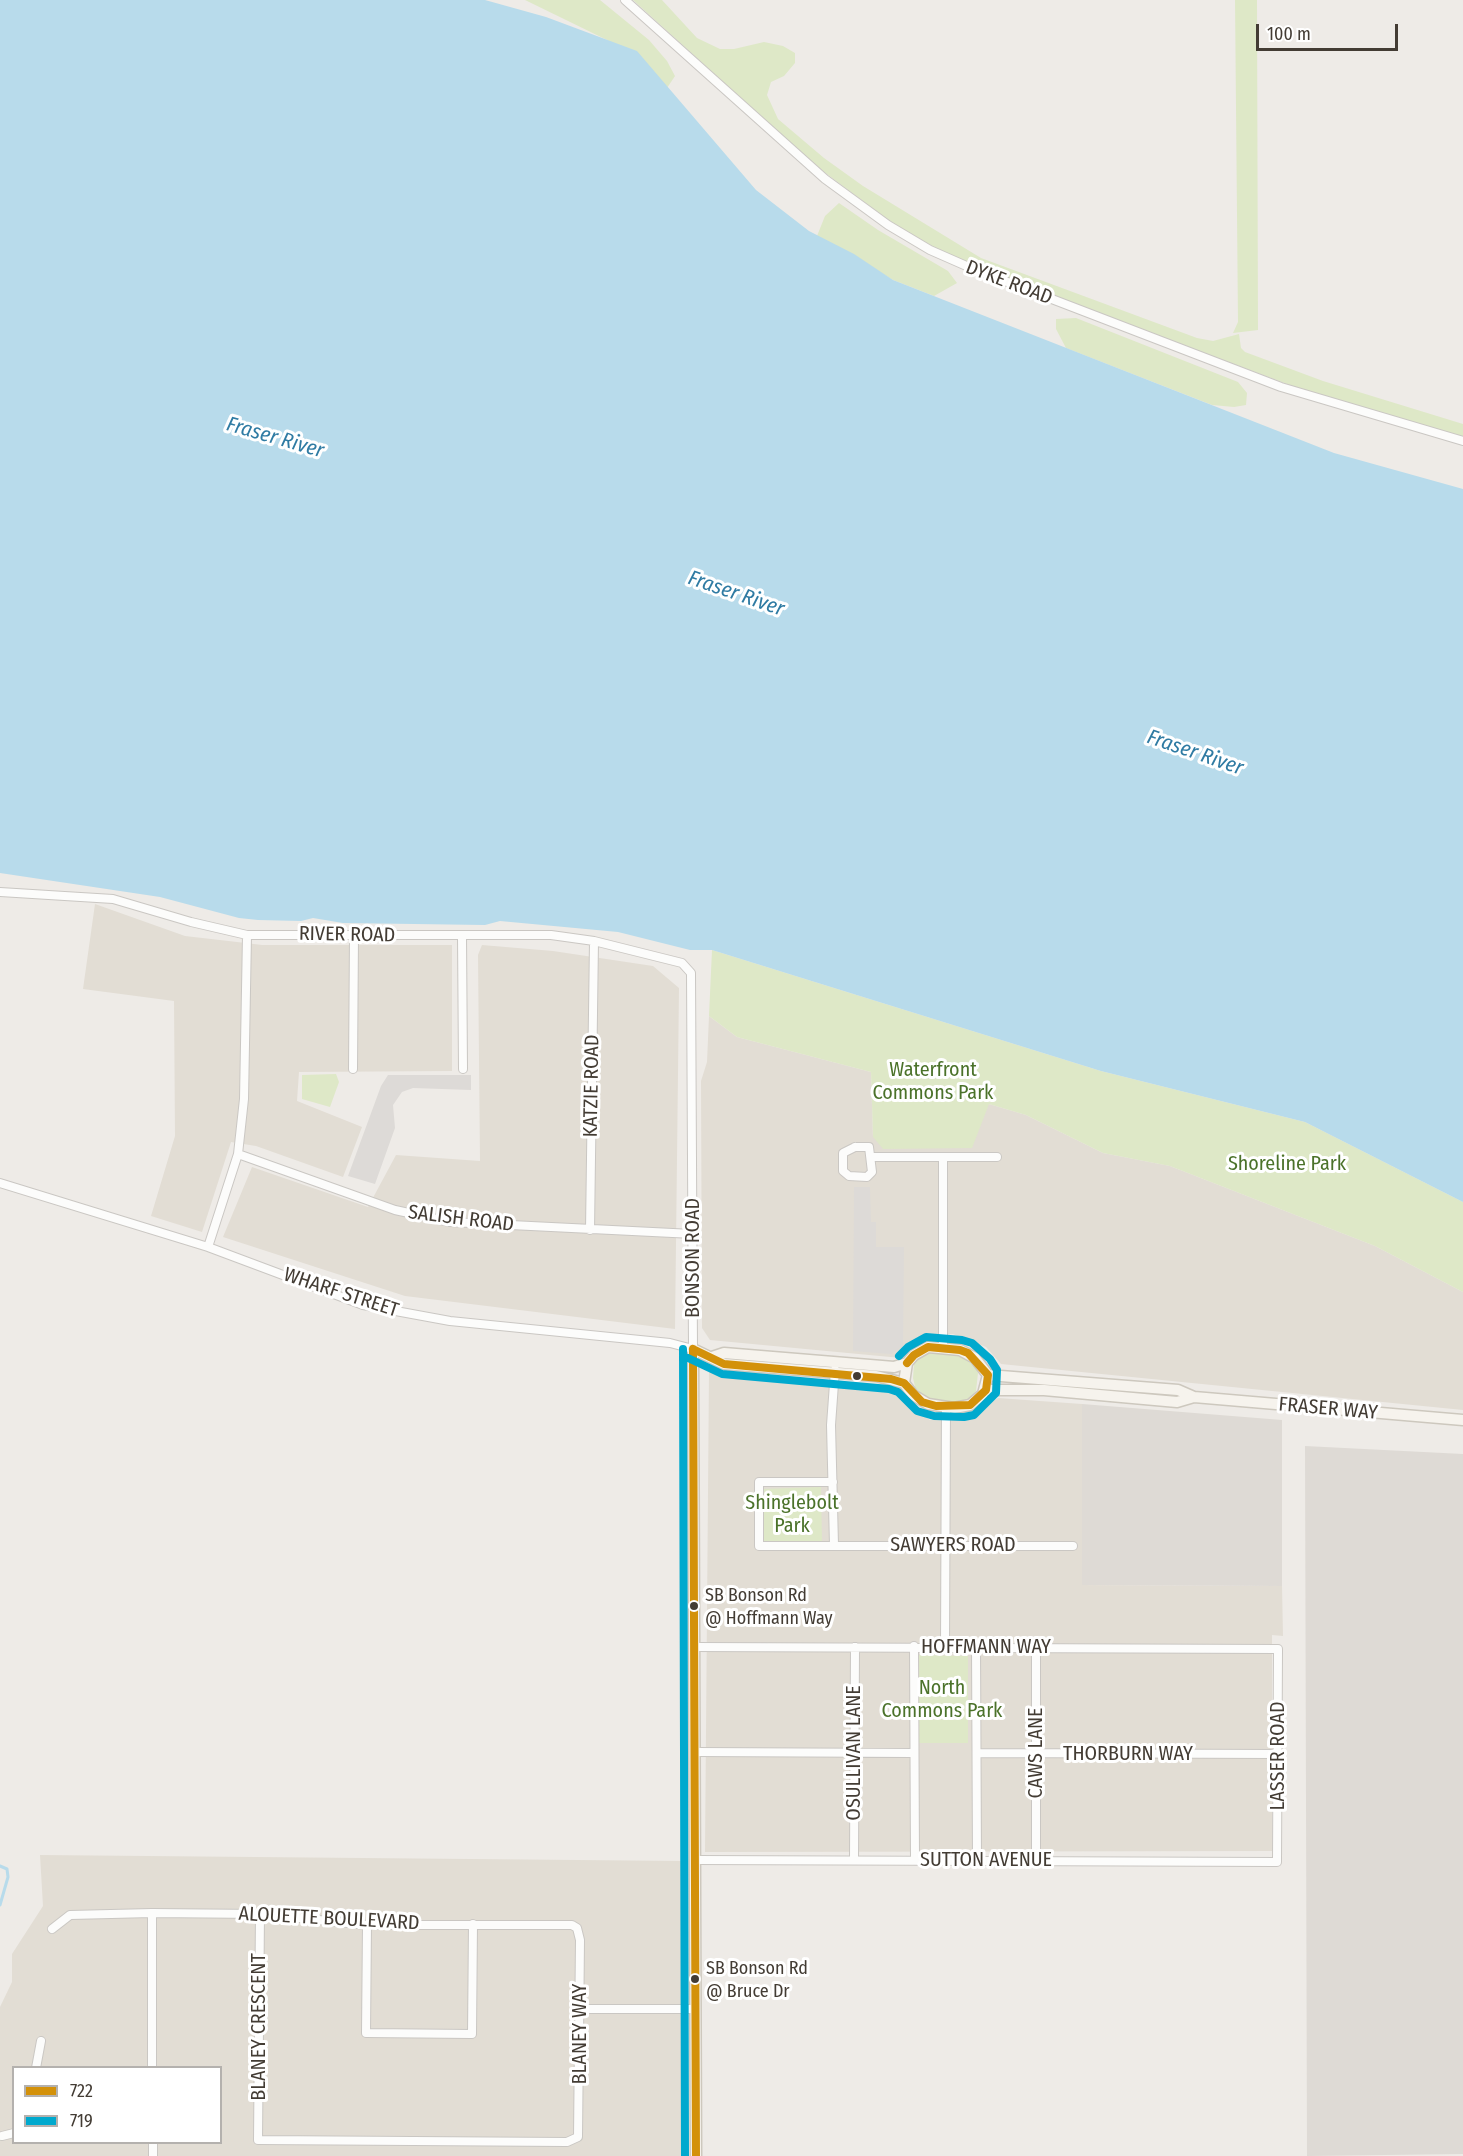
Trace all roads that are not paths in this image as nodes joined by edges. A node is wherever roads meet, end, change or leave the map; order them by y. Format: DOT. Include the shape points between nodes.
graph roads {
  1 [pos="625,0"];
  2 [pos="1463,441"];
  3 [pos="0,892"];
  4 [pos="248,935"];
  5 [pos="354,936"];
  6 [pos="462,936"];
  7 [pos="594,941"];
  8 [pos="691,973"];
  9 [pos="353,1069"];
  10 [pos="463,1069"];
  11 [pos="238,1154"];
  12 [pos="871,1157"];
  13 [pos="943,1157"];
  14 [pos="997,1157"];
  15 [pos="0,1183"];
  16 [pos="590,1230"];
  17 [pos="693,1234"];
  18 [pos="208,1247"];
  19 [pos="943,1348"];
  20 [pos="693,1349"];
  21 [pos="907,1363"];
  22 [pos="835,1367"];
  23 [pos="988,1376"];
  24 [pos="904,1383"];
  25 [pos="986,1390"];
  26 [pos="1194,1397"];
  27 [pos="946,1407"];
  28 [pos="1463,1420"];
  29 [pos="833,1482"];
  30 [pos="834,1545"];
  31 [pos="945,1546"];
  32 [pos="1073,1546"];
  33 [pos="914,1646"];
  34 [pos="945,1646"];
  35 [pos="976,1646"];
  36 [pos="1036,1646"];
  37 [pos="694,1647"];
  38 [pos="855,1647"];
  39 [pos="1278,1649"];
  40 [pos="695,1752"];
  41 [pos="854,1753"];
  42 [pos="977,1753"];
  43 [pos="1036,1753"];
  44 [pos="914,1754"];
  45 [pos="1278,1754"];
  46 [pos="696,1860"];
  47 [pos="854,1860"];
  48 [pos="915,1860"];
  49 [pos="977,1860"];
  50 [pos="1036,1860"];
  51 [pos="1277,1862"];
  52 [pos="152,1914"];
  53 [pos="260,1914"];
  54 [pos="473,1924"];
  55 [pos="367,1925"];
  56 [pos="577,1928"];
  57 [pos="52,1929"];
  58 [pos="581,2009"];
  59 [pos="696,2009"];
  60 [pos="41,2041"];
  61 [pos="36,2066"];
  62 [pos="153,2066"];
  63 [pos="12,2134"];
  64 [pos="2,2136"];
  65 [pos="576,2140"];
  66 [pos="696,2156"];
  1 -- 2 [label="street, DYKE ROAD" via="825,179 930,250 1281,387"];
  3 -- 4 [label="street, RIVER ROAD" via="113,899"];
  4 -- 5 [label="street, RIVER ROAD"];
  4 -- 11 [label="street" via="244,1099"];
  5 -- 6 [label="street, RIVER ROAD"];
  5 -- 9 [label="street"];
  6 -- 7 [label="street, RIVER ROAD" via="534,934"];
  6 -- 10 [label="street"];
  7 -- 8 [label="street, RIVER ROAD" via="682,963"];
  7 -- 16 [label="street, KATZIE ROAD"];
  8 -- 17 [label="street, BONSON ROAD"];
  11 -- 16 [label="street, SALISH ROAD" via="394,1210 473,1224"];
  11 -- 18 [label="street"];
  12 -- 12 [label="street" via="872,1172 867,1177 849,1176 843,1171 843,1153 855,1147 869,1147"];
  12 -- 13 [label="street"];
  13 -- 14 [label="street"];
  13 -- 19 [label="street"];
  15 -- 18 [label="street, WHARF STREET"];
  16 -- 17 [label="street, SALISH ROAD"];
  17 -- 20 [label="street, BONSON ROAD"];
  18 -- 20 [label="street, WHARF STREET" via="363,1305 404,1314 670,1343"];
  19 -- 21 [label="street" via="921,1350"];
  19 -- 23 [label="street" via="968,1353"];
  20 -- 22 [label="street" via="712,1357 724,1353"];
  20 -- 37 [label="street, BONSON ROAD"];
  21 -- 22 [label="street" via="894,1367"];
  21 -- 24 [label="street"];
  22 -- 24 [label="street"];
  22 -- 29 [label="street"];
  23 -- 25 [label="street"];
  23 -- 26 [label="street, FRASER WAY" via="1178,1390"];
  24 -- 27 [label="street" via="922,1402"];
  25 -- 26 [label="street, FRASER WAY" via="1044,1390 1177,1402"];
  25 -- 27 [label="street" via="970,1405"];
  26 -- 28 [label="street, FRASER WAY"];
  27 -- 31 [label="street"];
  29 -- 30 [label="street"];
  29 -- 30 [label="street, SAWYERS ROAD" via="759,1482 759,1546"];
  30 -- 31 [label="street, SAWYERS ROAD"];
  31 -- 32 [label="street, SAWYERS ROAD"];
  31 -- 34 [label="street"];
  33 -- 34 [label="street, HOFFMANN WAY"];
  33 -- 38 [label="street, HOFFMANN WAY"];
  33 -- 44 [label="street"];
  34 -- 35 [label="street, HOFFMANN WAY"];
  35 -- 36 [label="street, HOFFMANN WAY"];
  35 -- 42 [label="street"];
  36 -- 39 [label="street, HOFFMANN WAY"];
  36 -- 43 [label="street, CAWS LANE"];
  37 -- 38 [label="street, HOFFMANN WAY"];
  37 -- 40 [label="street, BONSON ROAD"];
  38 -- 41 [label="street, OSULLIVAN LANE"];
  39 -- 45 [label="street, LASSER ROAD"];
  40 -- 41 [label="street"];
  40 -- 46 [label="street, BONSON ROAD"];
  41 -- 44 [label="street"];
  41 -- 47 [label="street, OSULLIVAN LANE"];
  42 -- 43 [label="street, THORBURN WAY"];
  42 -- 49 [label="street"];
  43 -- 45 [label="street, THORBURN WAY"];
  43 -- 50 [label="street, CAWS LANE"];
  44 -- 48 [label="street"];
  45 -- 51 [label="street, LASSER ROAD"];
  46 -- 47 [label="street, SUTTON AVENUE"];
  46 -- 59 [label="street, BONSON ROAD"];
  47 -- 48 [label="street, SUTTON AVENUE"];
  48 -- 49 [label="street, SUTTON AVENUE"];
  49 -- 50 [label="street, SUTTON AVENUE"];
  50 -- 51 [label="street, SUTTON AVENUE"];
  52 -- 53 [label="street, ALOUETTE BOULEVARD"];
  52 -- 57 [label="street, ALOUETTE BOULEVARD" via="70,1915"];
  52 -- 62 [label="street"];
  53 -- 55 [label="street, ALOUETTE BOULEVARD"];
  53 -- 65 [label="street, BLANEY CRESCENT" via="258,2140"];
  54 -- 55 [label="street, ALOUETTE BOULEVARD"];
  54 -- 55 [label="street" via="471,2034 366,2033"];
  54 -- 56 [label="street, ALOUETTE BOULEVARD" via="567,1924"];
  56 -- 58 [label="street, BLANEY WAY"];
  58 -- 59 [label="street"];
  58 -- 65 [label="street, BLANEY WAY"];
  59 -- 66 [label="street, BONSON ROAD"];
  60 -- 61 [label="street"];
  63 -- 64 [label="street"];
}
